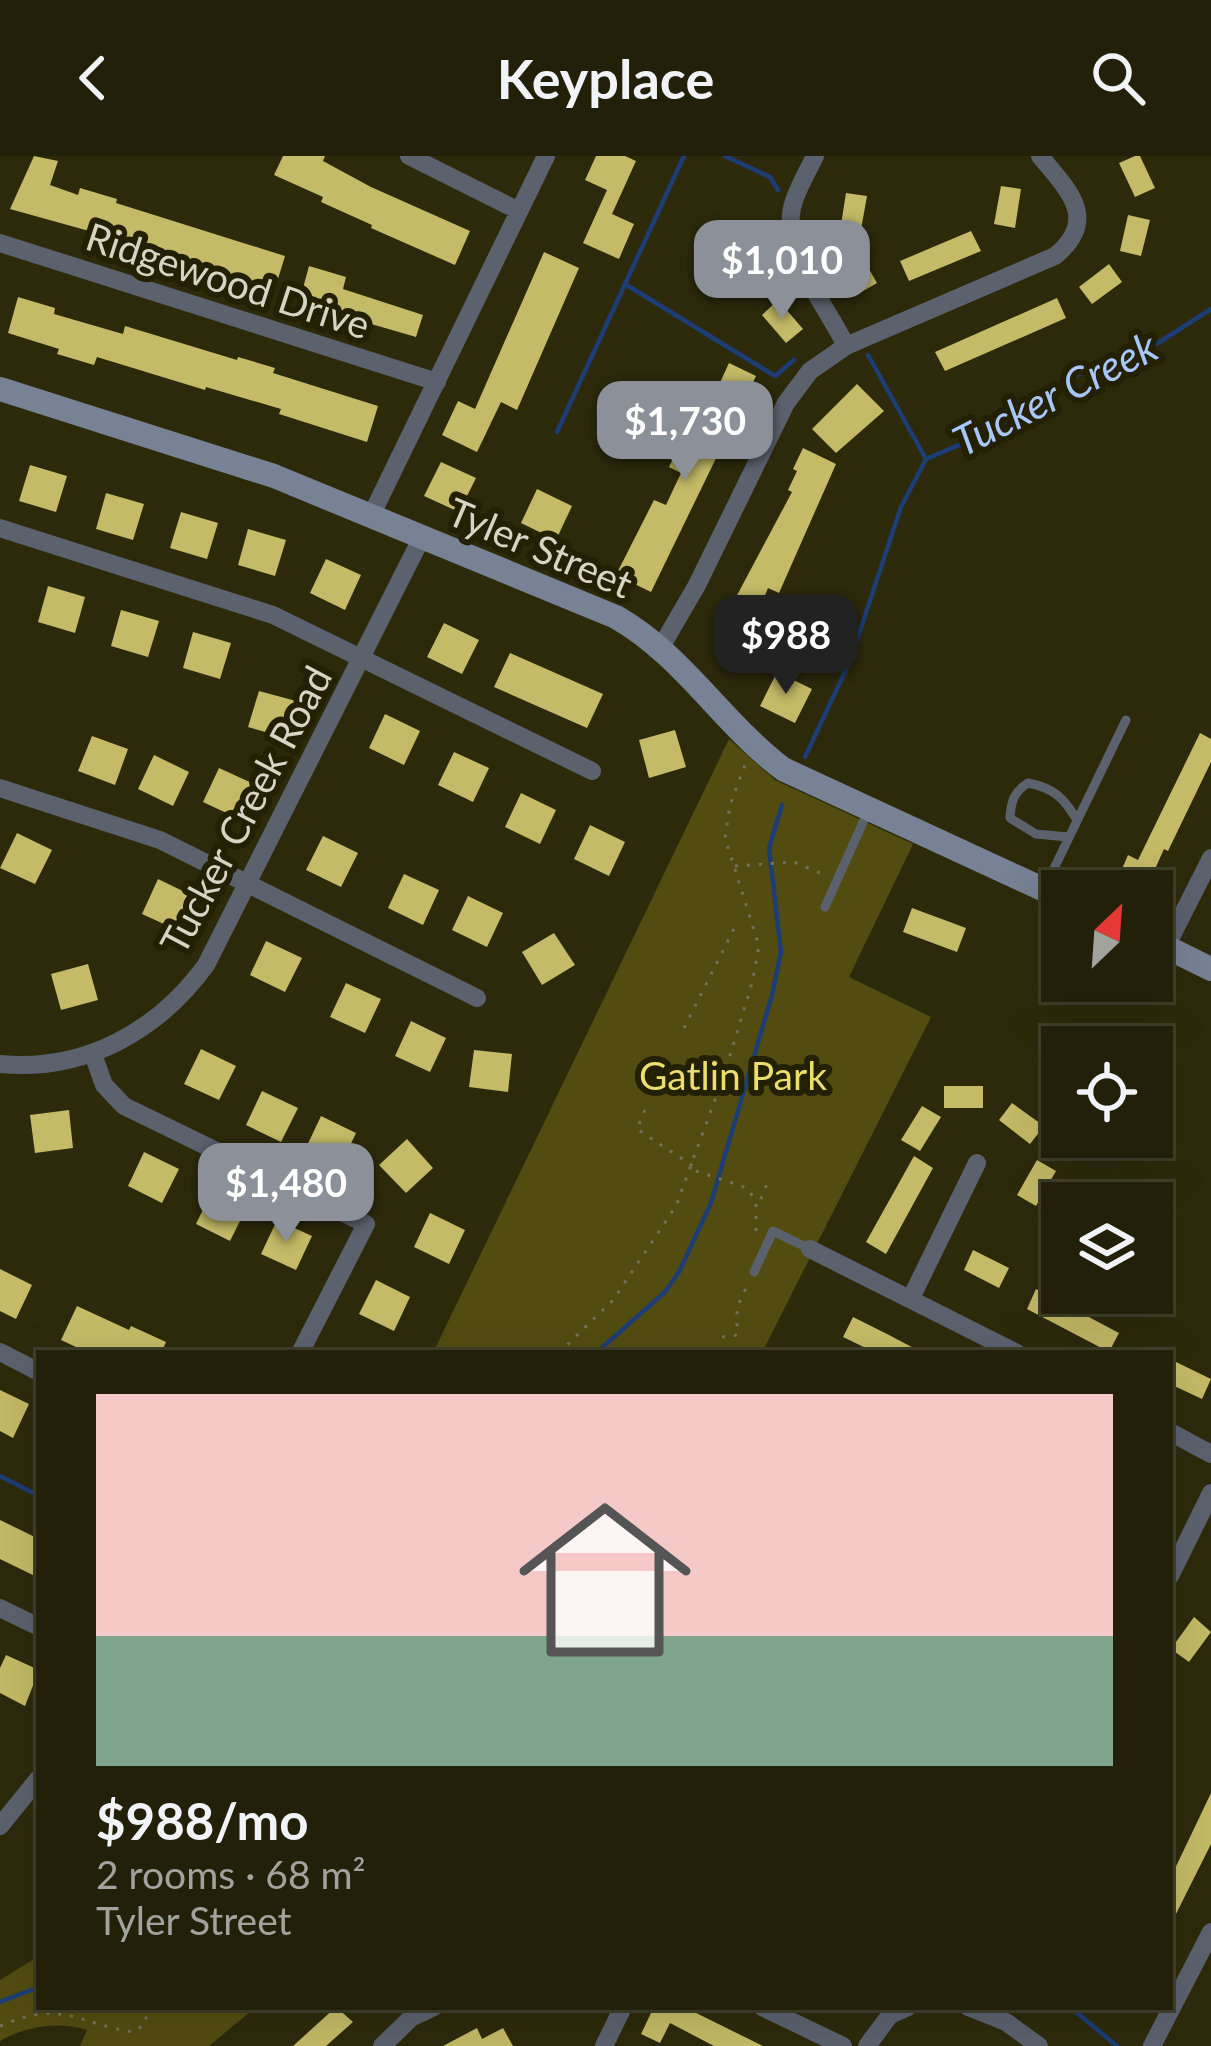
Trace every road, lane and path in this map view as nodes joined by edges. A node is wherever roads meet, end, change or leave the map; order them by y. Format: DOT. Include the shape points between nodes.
graph roads {
  1 [pos="409,156"];
  2 [pos="546,156"];
  3 [pos="815,156"];
  4 [pos="1040,156"];
  5 [pos="519,211"];
  6 [pos="0,243"];
  7 [pos="846,346"];
  8 [pos="437,382"];
  9 [pos="0,389"];
  10 [pos="371,516"];
  11 [pos="0,528"];
  12 [pos="422,537"];
  13 [pos="662,646"];
  14 [pos="363,656"];
  15 [pos="1126,720"];
  16 [pos="747,761"];
  17 [pos="592,771"];
  18 [pos="0,788"];
  19 [pos="869,809"];
  20 [pos="1077,820"];
  21 [pos="1068,837"];
  22 [pos="1211,858"];
  23 [pos="734,866"];
  24 [pos="1059,870"];
  25 [pos="815,871"];
  26 [pos="248,884"];
  27 [pos="1041,888"];
  28 [pos="826,908"];
  29 [pos="1173,921"];
  30 [pos="736,925"];
  31 [pos="1173,951"];
  32 [pos="1211,969"];
  33 [pos="477,998"];
  34 [pos="685,1028"];
  35 [pos="93,1054"];
  36 [pos="0,1064"];
  37 [pos="645,1109"];
  38 [pos="977,1163"];
  39 [pos="693,1168"];
  40 [pos="769,1179"];
  41 [pos="756,1202"];
  42 [pos="770,1238"];
  43 [pos="810,1249"];
  44 [pos="754,1272"];
  45 [pos="747,1286"];
  46 [pos="911,1298"];
  47 [pos="722,1337"];
  48 [pos="302,1350"];
  49 [pos="562,1350"];
  50 [pos="1012,1350"];
  51 [pos="0,1352"];
  52 [pos="36,1370"];
  53 [pos="1173,1434"];
  54 [pos="1211,1454"];
  55 [pos="1211,1493"];
  56 [pos="1206,1520"];
  57 [pos="1173,1571"];
  58 [pos="0,1608"];
  59 [pos="36,1626"];
  60 [pos="36,1782"];
  61 [pos="0,1826"];
  62 [pos="1211,1932"];
  63 [pos="1173,2005"];
  64 [pos="147,2010"];
  65 [pos="428,2010"];
  66 [pos="622,2010"];
  67 [pos="768,2010"];
  68 [pos="900,2010"];
  69 [pos="976,2010"];
  70 [pos="1171,2010"];
  71 [pos="0,2026"];
  72 [pos="382,2046"];
  73 [pos="604,2046"];
  74 [pos="843,2046"];
  75 [pos="867,2046"];
  76 [pos="1040,2046"];
  77 [pos="1152,2046"];
  1 -- 5 [label="street"];
  2 -- 5 [label="street"];
  3 -- 7 [label="street" via="790,226"];
  4 -- 7 [label="street" via="1076,205 1068,245"];
  5 -- 8 [label="street"];
  6 -- 8 [label="street, Ridgewood Drive"];
  7 -- 13 [label="street" via="796,387"];
  8 -- 10 [label="street"];
  9 -- 10 [label="street, Tyler Street" via="221,458"];
  10 -- 12 [label="street, Tyler Street"];
  11 -- 14 [label="street" via="273,615"];
  12 -- 13 [label="street, Tyler Street" via="616,617"];
  12 -- 14 [label="street, Tucker Creek Road"];
  13 -- 19 [label="street, Tyler Street" via="764,755"];
  14 -- 17 [label="street"];
  14 -- 26 [label="street, Tucker Creek Road"];
  15 -- 20 [label="lane"];
  16 -- 23 [label="path" via="725,838"];
  18 -- 26 [label="street" via="136,830"];
  19 -- 27 [label="street, Tyler Street"];
  19 -- 28 [label="lane"];
  20 -- 21 [label="lane"];
  20 -- 21 [label="lane" via="1048,787 1017,790 1010,818 1036,834"];
  21 -- 24 [label="lane"];
  22 -- 29 [label="street"];
  23 -- 25 [label="path" via="786,861"];
  23 -- 39 [label="path" via="758,958"];
  26 -- 33 [label="street"];
  26 -- 35 [label="street, Tucker Creek Road" via="191,986 146,1025"];
  30 -- 34 [label="path"];
  31 -- 32 [label="street"];
  35 -- 36 [label="street, Tucker Creek Road"];
  35 -- 48 [label="street" via="104,1085 124,1106 366,1224"];
  37 -- 39 [label="path" via="637,1130"];
  38 -- 46 [label="street"];
  39 -- 41 [label="path" via="747,1188"];
  39 -- 49 [label="path" via="624,1286"];
  40 -- 41 [label="path"];
  41 -- 42 [label="path" via="754,1230"];
  42 -- 43 [label="lane" via="773,1231"];
  42 -- 44 [label="lane"];
  43 -- 46 [label="street"];
  45 -- 47 [label="path" via="737,1336"];
  46 -- 50 [label="street"];
  51 -- 52 [label="street"];
  53 -- 54 [label="street"];
  55 -- 56 [label="street"];
  56 -- 57 [label="street"];
  58 -- 59 [label="street"];
  60 -- 61 [label="street"];
  62 -- 63 [label="street"];
  64 -- 71 [label="path" via="133,2032 63,2013"];
  65 -- 72 [label="street"];
  66 -- 73 [label="street"];
  67 -- 74 [label="street"];
  68 -- 75 [label="street"];
  69 -- 76 [label="street"];
  70 -- 77 [label="street"];
}
